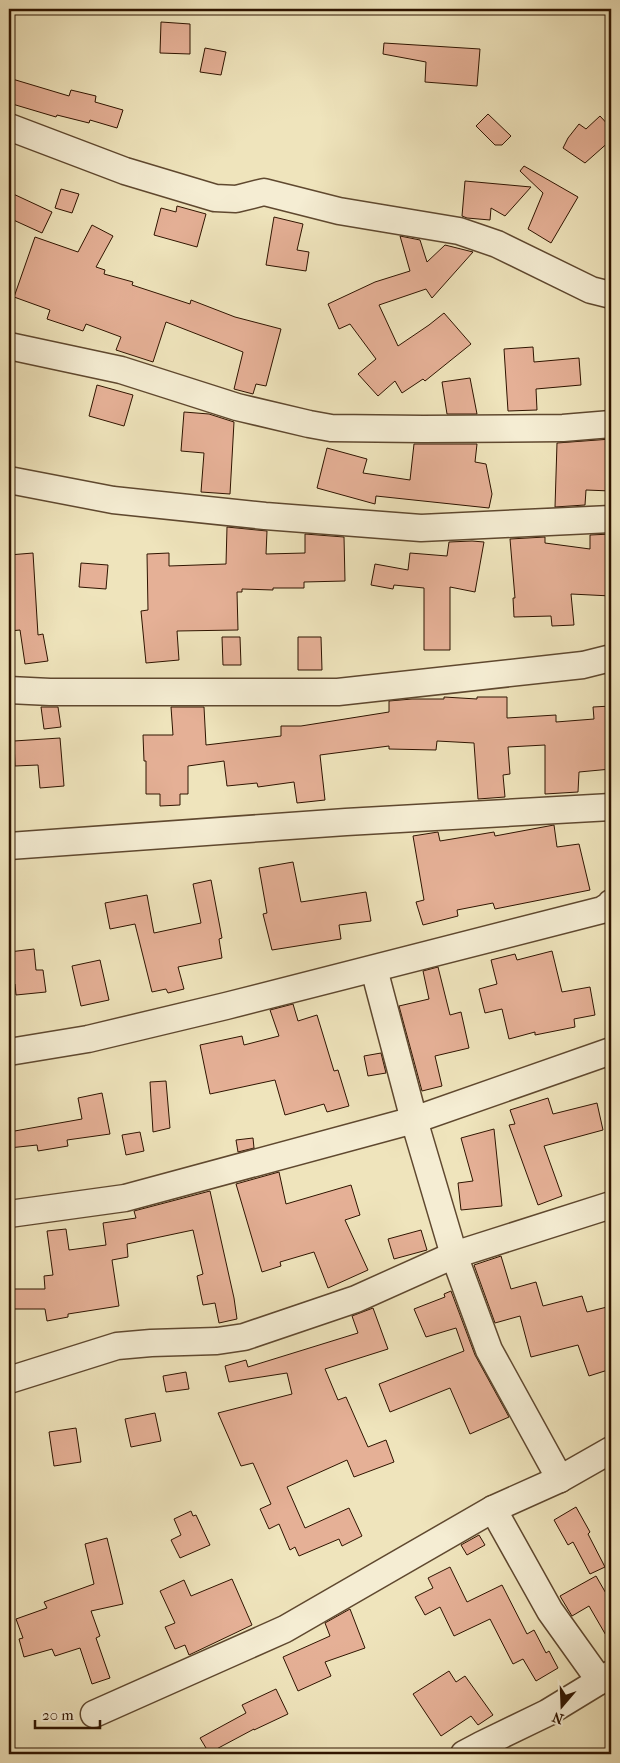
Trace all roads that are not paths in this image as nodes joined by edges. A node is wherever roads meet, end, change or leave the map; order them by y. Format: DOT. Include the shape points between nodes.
graph roads {
  1 [pos="9,127"];
  2 [pos="611,295"];
  3 [pos="9,346"];
  4 [pos="611,424"];
  5 [pos="9,480"];
  6 [pos="611,519"];
  7 [pos="611,658"];
  8 [pos="9,690"];
  9 [pos="611,807"];
  10 [pos="9,846"];
  11 [pos="611,903"];
  12 [pos="374,969"];
  13 [pos="611,1051"];
  14 [pos="9,1052"];
  15 [pos="414,1120"];
  16 [pos="611,1206"];
  17 [pos="9,1214"];
  18 [pos="454,1255"];
  19 [pos="9,1380"];
  20 [pos="611,1450"];
  21 [pos="560,1478"];
  22 [pos="493,1509"];
  23 [pos="605,1678"];
  24 [pos="94,1714"];
  25 [pos="464,1754"];
  1 -- 2 [label="street" via="125,170 215,198 236,199 264,192 339,211 458,231 497,244 591,290"];
  3 -- 4 [label="street" via="121,370 237,407 331,428 563,428"];
  5 -- 6 [label="street" via="113,500 411,527"];
  7 -- 8 [label="street" via="583,665 338,692"];
  9 -- 10 [label="street" via="337,822"];
  11 -- 12 [label="street" via="602,910"];
  12 -- 14 [label="street" via="88,1039"];
  12 -- 15 [label="street"];
  13 -- 15 [label="street"];
  15 -- 17 [label="street" via="125,1198"];
  15 -- 18 [label="street"];
  16 -- 18 [label="street"];
  18 -- 19 [label="street" via="356,1299 244,1337 117,1346"];
  18 -- 21 [label="street" via="489,1350"];
  20 -- 21 [label="street"];
  21 -- 22 [label="street"];
  22 -- 23 [label="street" via="550,1611"];
  22 -- 24 [label="street" via="285,1629"];
  23 -- 25 [label="street" via="547,1713"];
}
